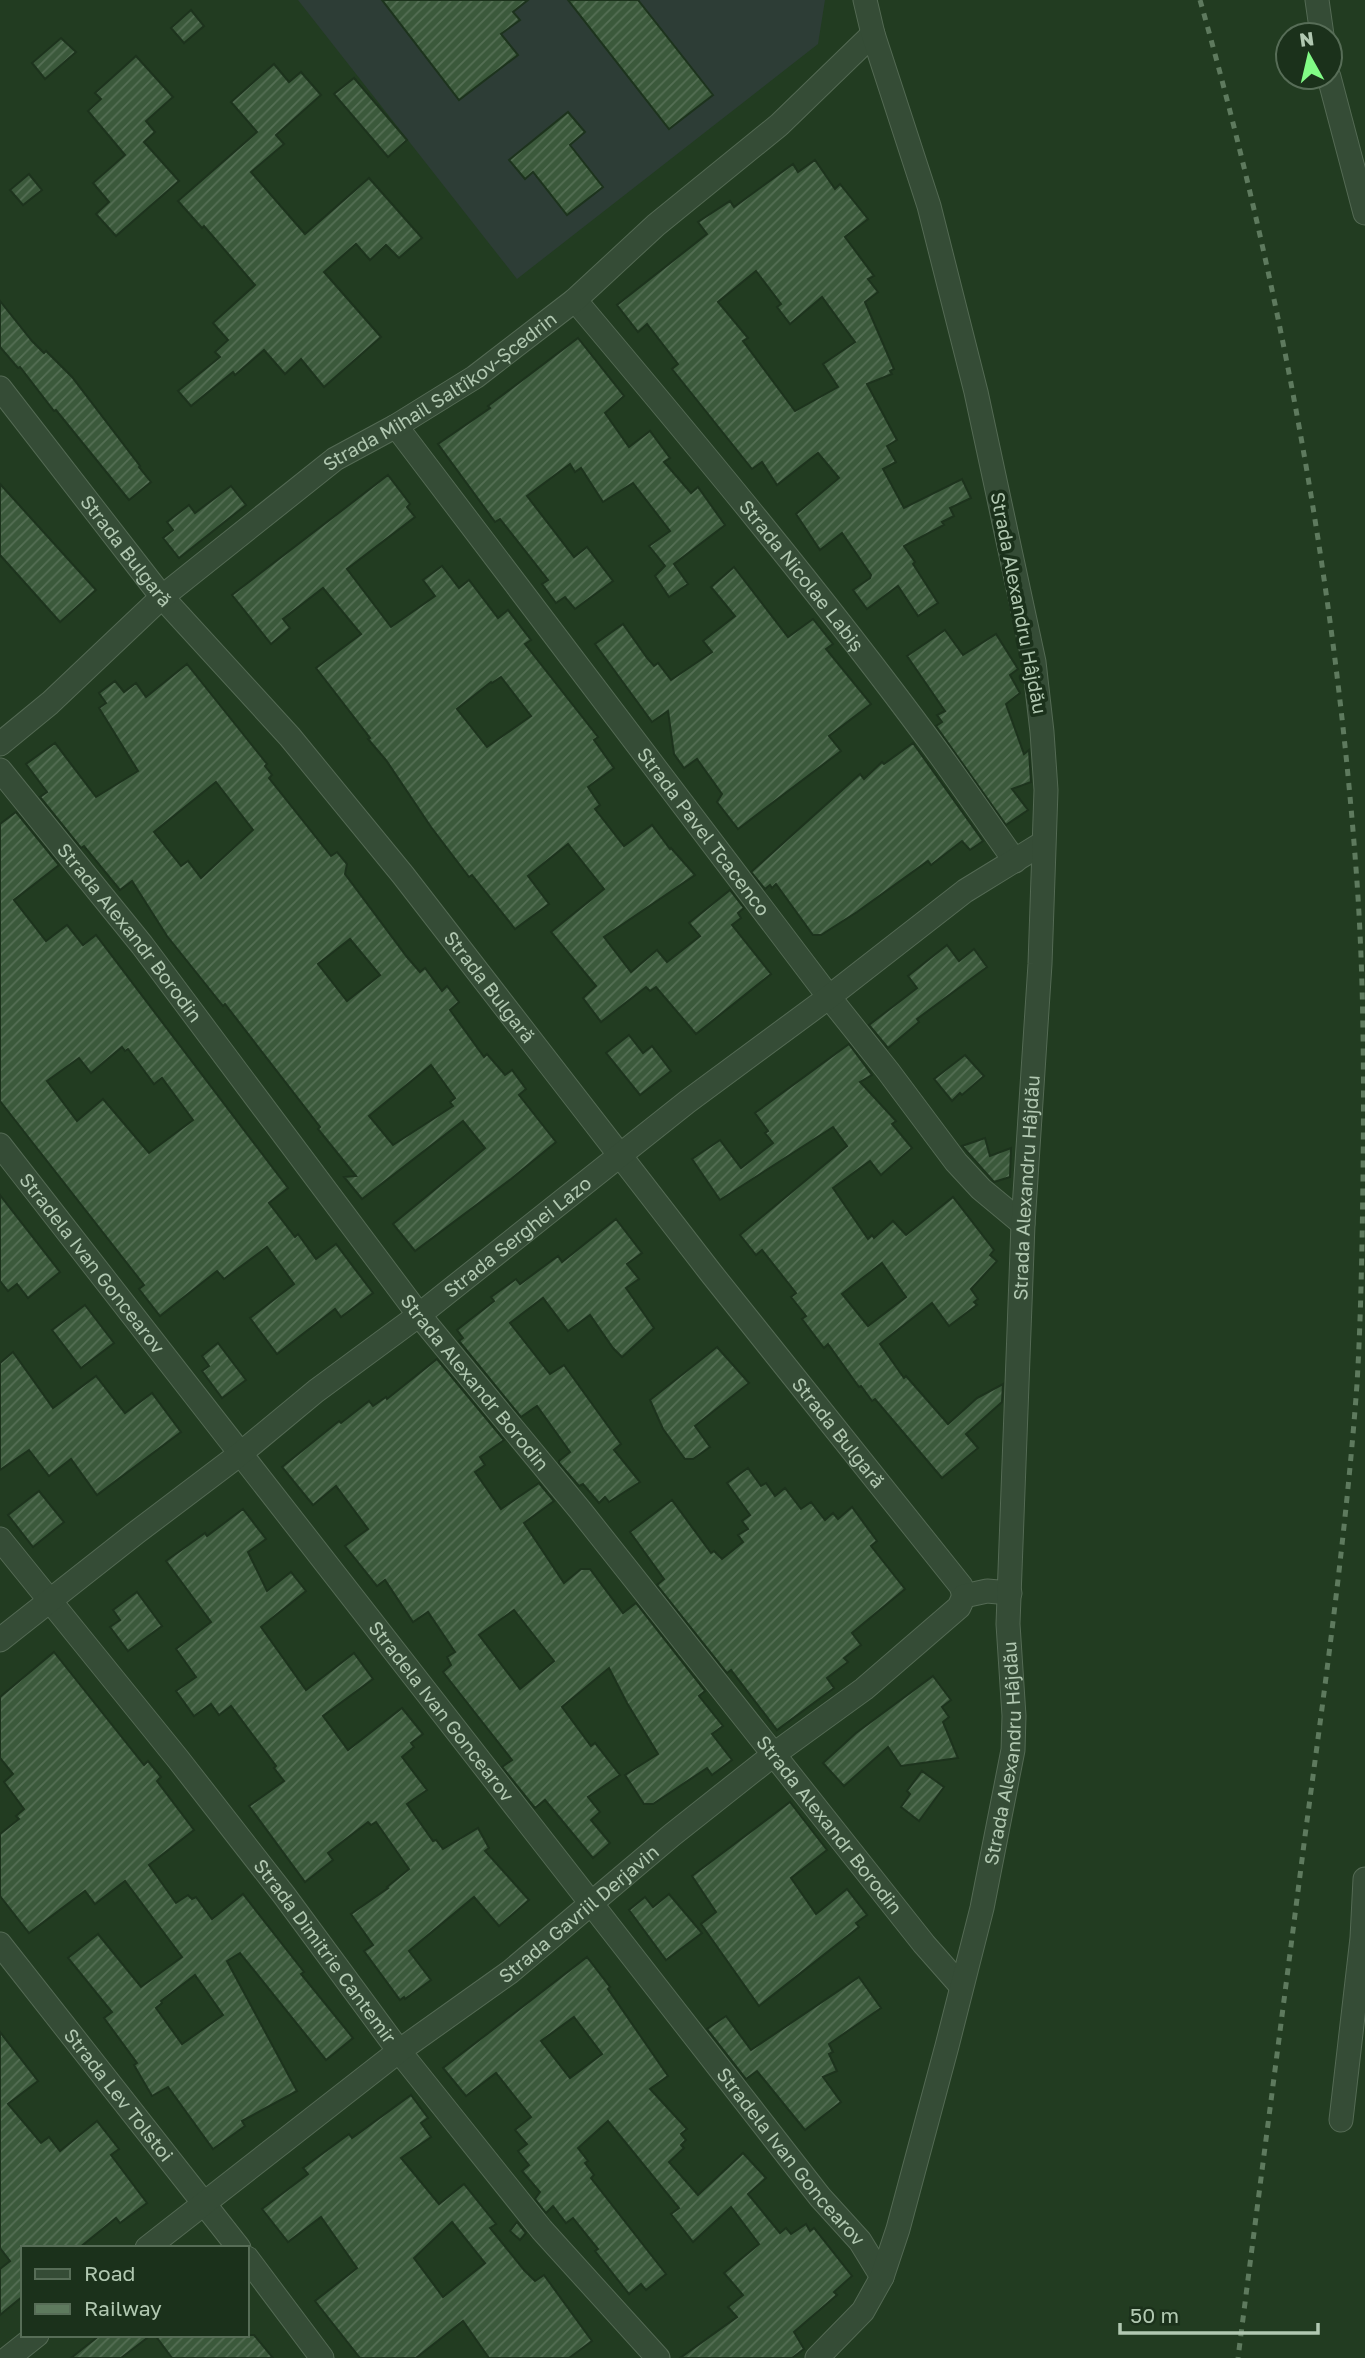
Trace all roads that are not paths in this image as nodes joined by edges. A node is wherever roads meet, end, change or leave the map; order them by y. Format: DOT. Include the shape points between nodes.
graph roads {
  1 [pos="866,0"];
  2 [pos="1317,0"];
  3 [pos="1320,21"];
  4 [pos="873,34"];
  5 [pos="1333,91"];
  6 [pos="1365,213"];
  7 [pos="575,300"];
  8 [pos="0,388"];
  9 [pos="397,426"];
  10 [pos="162,597"];
  11 [pos="0,744"];
  12 [pos="0,770"];
  13 [pos="1043,843"];
  14 [pos="1015,861"];
  15 [pos="829,996"];
  16 [pos="0,1145"];
  17 [pos="620,1156"];
  18 [pos="1023,1224"];
  19 [pos="419,1315"];
  20 [pos="240,1454"];
  21 [pos="0,1539"];
  22 [pos="1010,1593"];
  23 [pos="964,1596"];
  24 [pos="48,1601"];
  25 [pos="0,1640"];
  26 [pos="773,1755"];
  27 [pos="1365,1879"];
  28 [pos="592,1903"];
  29 [pos="0,1944"];
  30 [pos="961,1986"];
  31 [pos="398,2051"];
  32 [pos="1341,2120"];
  33 [pos="204,2202"];
  34 [pos="149,2246"];
  35 [pos="237,2246"];
  36 [pos="248,2259"];
  37 [pos="883,2277"];
  38 [pos="34,2337"];
  39 [pos="7,2354"];
  40 [pos="322,2358"];
  41 [pos="658,2358"];
  42 [pos="817,2358"];
  1 -- 4 [label="street, Strada Alexandru Hâjdău"];
  2 -- 3 [label="street"];
  4 -- 7 [label="street, Strada Mihail Saltîkov-Șcedrin" via="779,125 648,232"];
  4 -- 13 [label="street, Strada Alexandru Hâjdău" via="933,219 1013,558 1034,662 1042,732"];
  5 -- 6 [label="street"];
  7 -- 9 [label="street, Strada Mihail Saltîkov-Șcedrin" via="490,367"];
  7 -- 14 [label="street, Strada Nicolae Labiș" via="844,629"];
  8 -- 10 [label="street, Strada Bulgară"];
  9 -- 10 [label="street, Strada Mihail Saltîkov-Șcedrin" via="335,459"];
  9 -- 15 [label="street, Strada Pavel Tcacenco"];
  10 -- 11 [label="street, Strada Mihail Saltîkov-Șcedrin"];
  10 -- 17 [label="street, Strada Bulgară" via="299,748"];
  12 -- 19 [label="street, Strada Alexandr Borodin" via="142,945"];
  13 -- 14 [label="street, Strada Serghei Lazo"];
  13 -- 18 [label="street, Strada Alexandru Hâjdău"];
  14 -- 15 [label="street, Strada Serghei Lazo" via="965,891"];
  15 -- 17 [label="street, Strada Serghei Lazo"];
  15 -- 18 [label="street, Strada Pavel Tcacenco" via="956,1162"];
  16 -- 20 [label="street, Stradela Ivan Goncearov"];
  17 -- 19 [label="street, Strada Serghei Lazo"];
  17 -- 23 [label="street, Strada Bulgară" via="961,1586"];
  18 -- 22 [label="street, Strada Alexandru Hâjdău"];
  19 -- 20 [label="street, Strada Serghei Lazo"];
  19 -- 26 [label="street, Strada Alexandr Borodin"];
  20 -- 24 [label="street, Strada Serghei Lazo"];
  20 -- 28 [label="street, Stradela Ivan Goncearov"];
  21 -- 24 [label="street, Strada Dimitrie Cantemir"];
  22 -- 23 [label="street"];
  22 -- 30 [label="street, Strada Alexandru Hâjdău" via="1013,1750 982,1908"];
  23 -- 26 [label="street, Strada Gavriil Derjavin" via="959,1607 864,1689"];
  24 -- 25 [label="street, Strada Serghei Lazo"];
  24 -- 31 [label="street, Strada Dimitrie Cantemir" via="284,1895"];
  26 -- 28 [label="street, Strada Gavriil Derjavin"];
  26 -- 30 [label="street, Strada Alexandr Borodin"];
  27 -- 32 [label="street"];
  28 -- 31 [label="street, Strada Gavriil Derjavin" via="510,1972"];
  28 -- 37 [label="street, Stradela Ivan Goncearov" via="820,2197 860,2241"];
  29 -- 33 [label="street, Strada Lev Tolstoi"];
  30 -- 37 [label="street, Strada Alexandru Hâjdău"];
  31 -- 33 [label="street, Strada Gavriil Derjavin"];
  31 -- 41 [label="street, Strada Dimitrie Cantemir" via="542,2230"];
  33 -- 34 [label="street, Strada Gavriil Derjavin"];
  33 -- 35 [label="street, Strada Lev Tolstoi"];
  36 -- 40 [label="street"];
  37 -- 42 [label="street, Strada Alexandru Hâjdău" via="863,2311"];
  38 -- 39 [label="street"];
}
